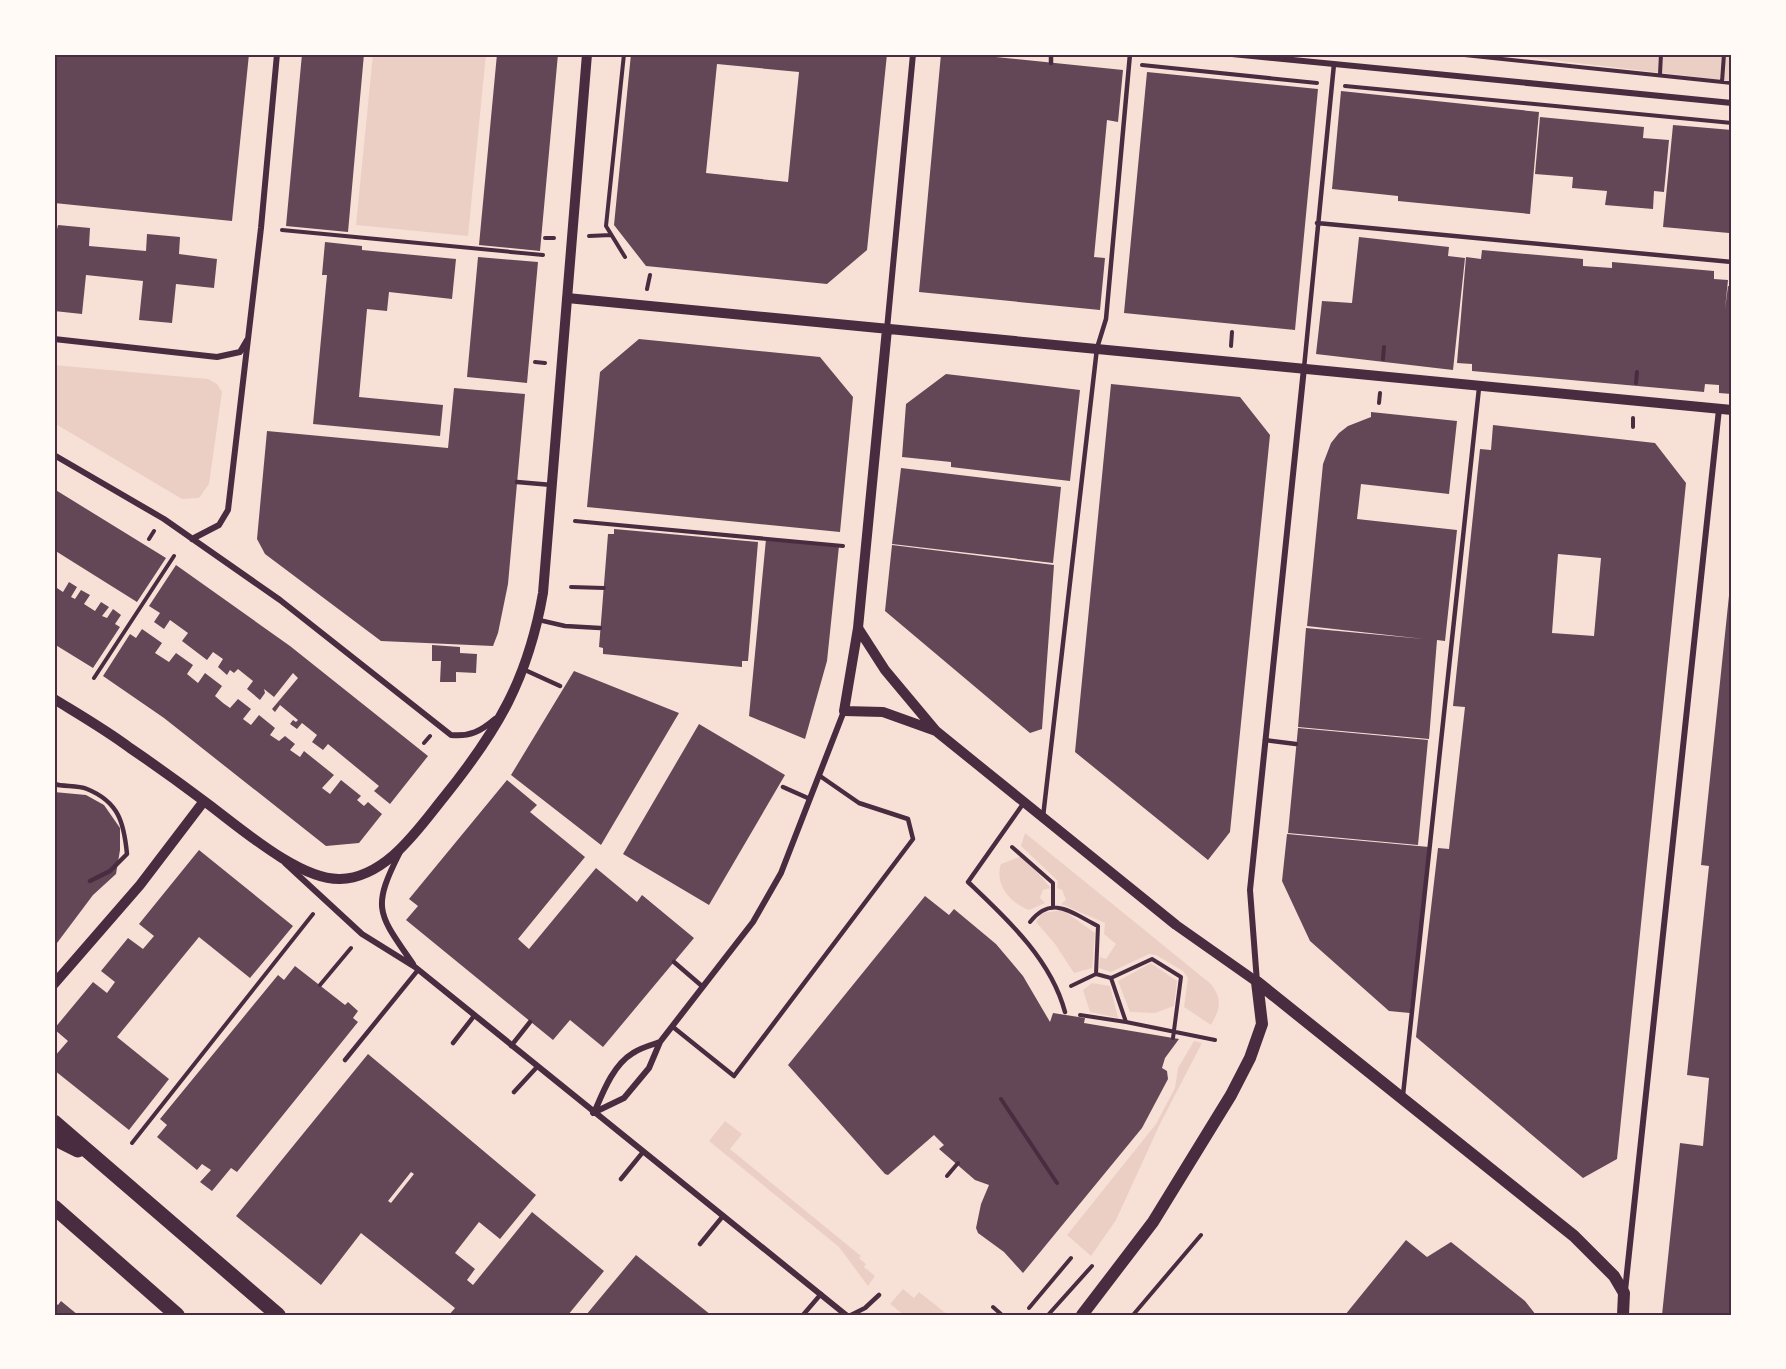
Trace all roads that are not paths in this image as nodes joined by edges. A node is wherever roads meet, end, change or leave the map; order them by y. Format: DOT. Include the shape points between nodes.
graph roads {
  1 [pos="277,54"];
  2 [pos="587,54"];
  3 [pos="913,54"];
  4 [pos="1051,54"];
  5 [pos="1130,54"];
  6 [pos="1232,54"];
  7 [pos="1051,63"];
  8 [pos="1334,64"];
  9 [pos="1732,103"];
  10 [pos="1317,223"];
  11 [pos="1732,262"];
  12 [pos="567,298"];
  13 [pos="888,329"];
  14 [pos="249,337"];
  15 [pos="54,339"];
  16 [pos="1097,348"];
  17 [pos="1304,368"];
  18 [pos="1479,385"];
  19 [pos="1719,409"];
  20 [pos="1732,410"];
  21 [pos="54,455"];
  22 [pos="517,482"];
  23 [pos="552,485"];
  24 [pos="192,539"];
  25 [pos="539,620"];
  26 [pos="600,627"];
  27 [pos="858,628"];
  28 [pos="525,670"];
  29 [pos="560,686"];
  30 [pos="54,699"];
  31 [pos="506,711"];
  32 [pos="844,711"];
  33 [pos="936,731"];
  34 [pos="1265,740"];
  35 [pos="1296,744"];
  36 [pos="820,776"];
  37 [pos="54,784"];
  38 [pos="783,787"];
  39 [pos="810,799"];
  40 [pos="204,801"];
  41 [pos="1023,804"];
  42 [pos="1043,819"];
  43 [pos="400,852"];
  44 [pos="273,853"];
  45 [pos="90,881"];
  46 [pos="674,962"];
  47 [pos="416,969"];
  48 [pos="1257,982"];
  49 [pos="54,984"];
  50 [pos="703,987"];
  51 [pos="1065,1012"];
  52 [pos="474,1016"];
  53 [pos="530,1022"];
  54 [pos="673,1027"];
  55 [pos="660,1042"];
  56 [pos="453,1043"];
  57 [pos="511,1046"];
  58 [pos="345,1060"];
  59 [pos="537,1067"];
  60 [pos="514,1092"];
  61 [pos="1403,1098"];
  62 [pos="593,1113"];
  63 [pos="54,1122"];
  64 [pos="54,1138"];
  65 [pos="643,1152"];
  66 [pos="95,1157"];
  67 [pos="621,1179"];
  68 [pos="54,1207"];
  69 [pos="723,1216"];
  70 [pos="700,1244"];
  71 [pos="1624,1293"];
  72 [pos="821,1294"];
  73 [pos="879,1295"];
  74 [pos="177,1315"];
  75 [pos="278,1315"];
  76 [pos="803,1315"];
  77 [pos="846,1315"];
  78 [pos="851,1315"];
  79 [pos="1082,1315"];
  80 [pos="1623,1315"];
  1 -- 14 [label="street"];
  2 -- 12 [label="street"];
  3 -- 13 [label="street"];
  4 -- 7 [label="lane"];
  5 -- 16 [label="lane" via="1106,319"];
  6 -- 8 [label="street"];
  8 -- 9 [label="street"];
  8 -- 10 [label="lane"];
  10 -- 11 [label="lane"];
  10 -- 17 [label="lane"];
  12 -- 13 [label="street"];
  12 -- 23 [label="street"];
  13 -- 16 [label="street"];
  13 -- 27 [label="street"];
  14 -- 15 [label="street" via="240,351 217,357"];
  14 -- 24 [label="street" via="228,510 219,525"];
  16 -- 17 [label="street"];
  16 -- 42 [label="lane"];
  17 -- 18 [label="street"];
  17 -- 34 [label="street"];
  18 -- 19 [label="street"];
  18 -- 61 [label="lane"];
  19 -- 20 [label="street"];
  19 -- 71 [label="street"];
  21 -- 24 [label="street" via="128,496"];
  22 -- 23 [label="lane"];
  23 -- 25 [label="street"];
  24 -- 31 [label="street" via="280,600 451,735 480,732"];
  25 -- 26 [label="lane"];
  25 -- 28 [label="street"];
  27 -- 32 [label="street"];
  27 -- 33 [label="street" via="885,670"];
  28 -- 29 [label="lane"];
  28 -- 31 [label="street"];
  30 -- 40 [label="street"];
  31 -- 43 [label="street" via="467,769"];
  32 -- 33 [label="street" via="883,711"];
  32 -- 36 [label="street"];
  33 -- 41 [label="street"];
  34 -- 35 [label="lane"];
  34 -- 48 [label="street" via="1250,890"];
  36 -- 39 [label="street"];
  36 -- 54 [label="lane" via="859,803 908,819 914,839 734,1076"];
  37 -- 45 [label="lane" via="86,789 108,802 124,823 127,854 110,871"];
  38 -- 39 [label="lane"];
  39 -- 50 [label="street" via="781,873 765,902"];
  40 -- 44 [label="street"];
  40 -- 49 [label="street" via="140,885"];
  41 -- 42 [label="street"];
  41 -- 51 [label="lane" via="968,882 1043,963 1060,992"];
  42 -- 48 [label="street" via="1176,925"];
  43 -- 44 [label="street" via="366,871 340,879 322,876"];
  43 -- 47 [label="street" via="380,897 396,939"];
  44 -- 47 [label="street" via="362,934"];
  46 -- 50 [label="lane"];
  47 -- 52 [label="street"];
  47 -- 58 [label="lane"];
  48 -- 61 [label="main road"];
  48 -- 79 [label="main road" via="1262,1024 1231,1095 1153,1222"];
  50 -- 54 [label="street"];
  52 -- 56 [label="lane"];
  52 -- 57 [label="street"];
  53 -- 57 [label="lane"];
  54 -- 55 [label="street"];
  55 -- 62 [label="street" via="649,1068 624,1098"];
  55 -- 62 [label="street" via="633,1053 620,1065"];
  57 -- 59 [label="street"];
  59 -- 60 [label="lane"];
  59 -- 62 [label="street"];
  61 -- 71 [label="main road" via="1574,1236 1614,1276"];
  62 -- 65 [label="street"];
  63 -- 66 [label="main road"];
  64 -- 66 [label="main road"];
  65 -- 67 [label="lane"];
  65 -- 69 [label="street"];
  66 -- 75 [label="main road"];
  68 -- 74 [label="main road"];
  69 -- 70 [label="lane"];
  69 -- 72 [label="street"];
  71 -- 80 [label="main road"];
  72 -- 76 [label="lane"];
  72 -- 77 [label="street"];
  73 -- 78 [label="lane"];
}
